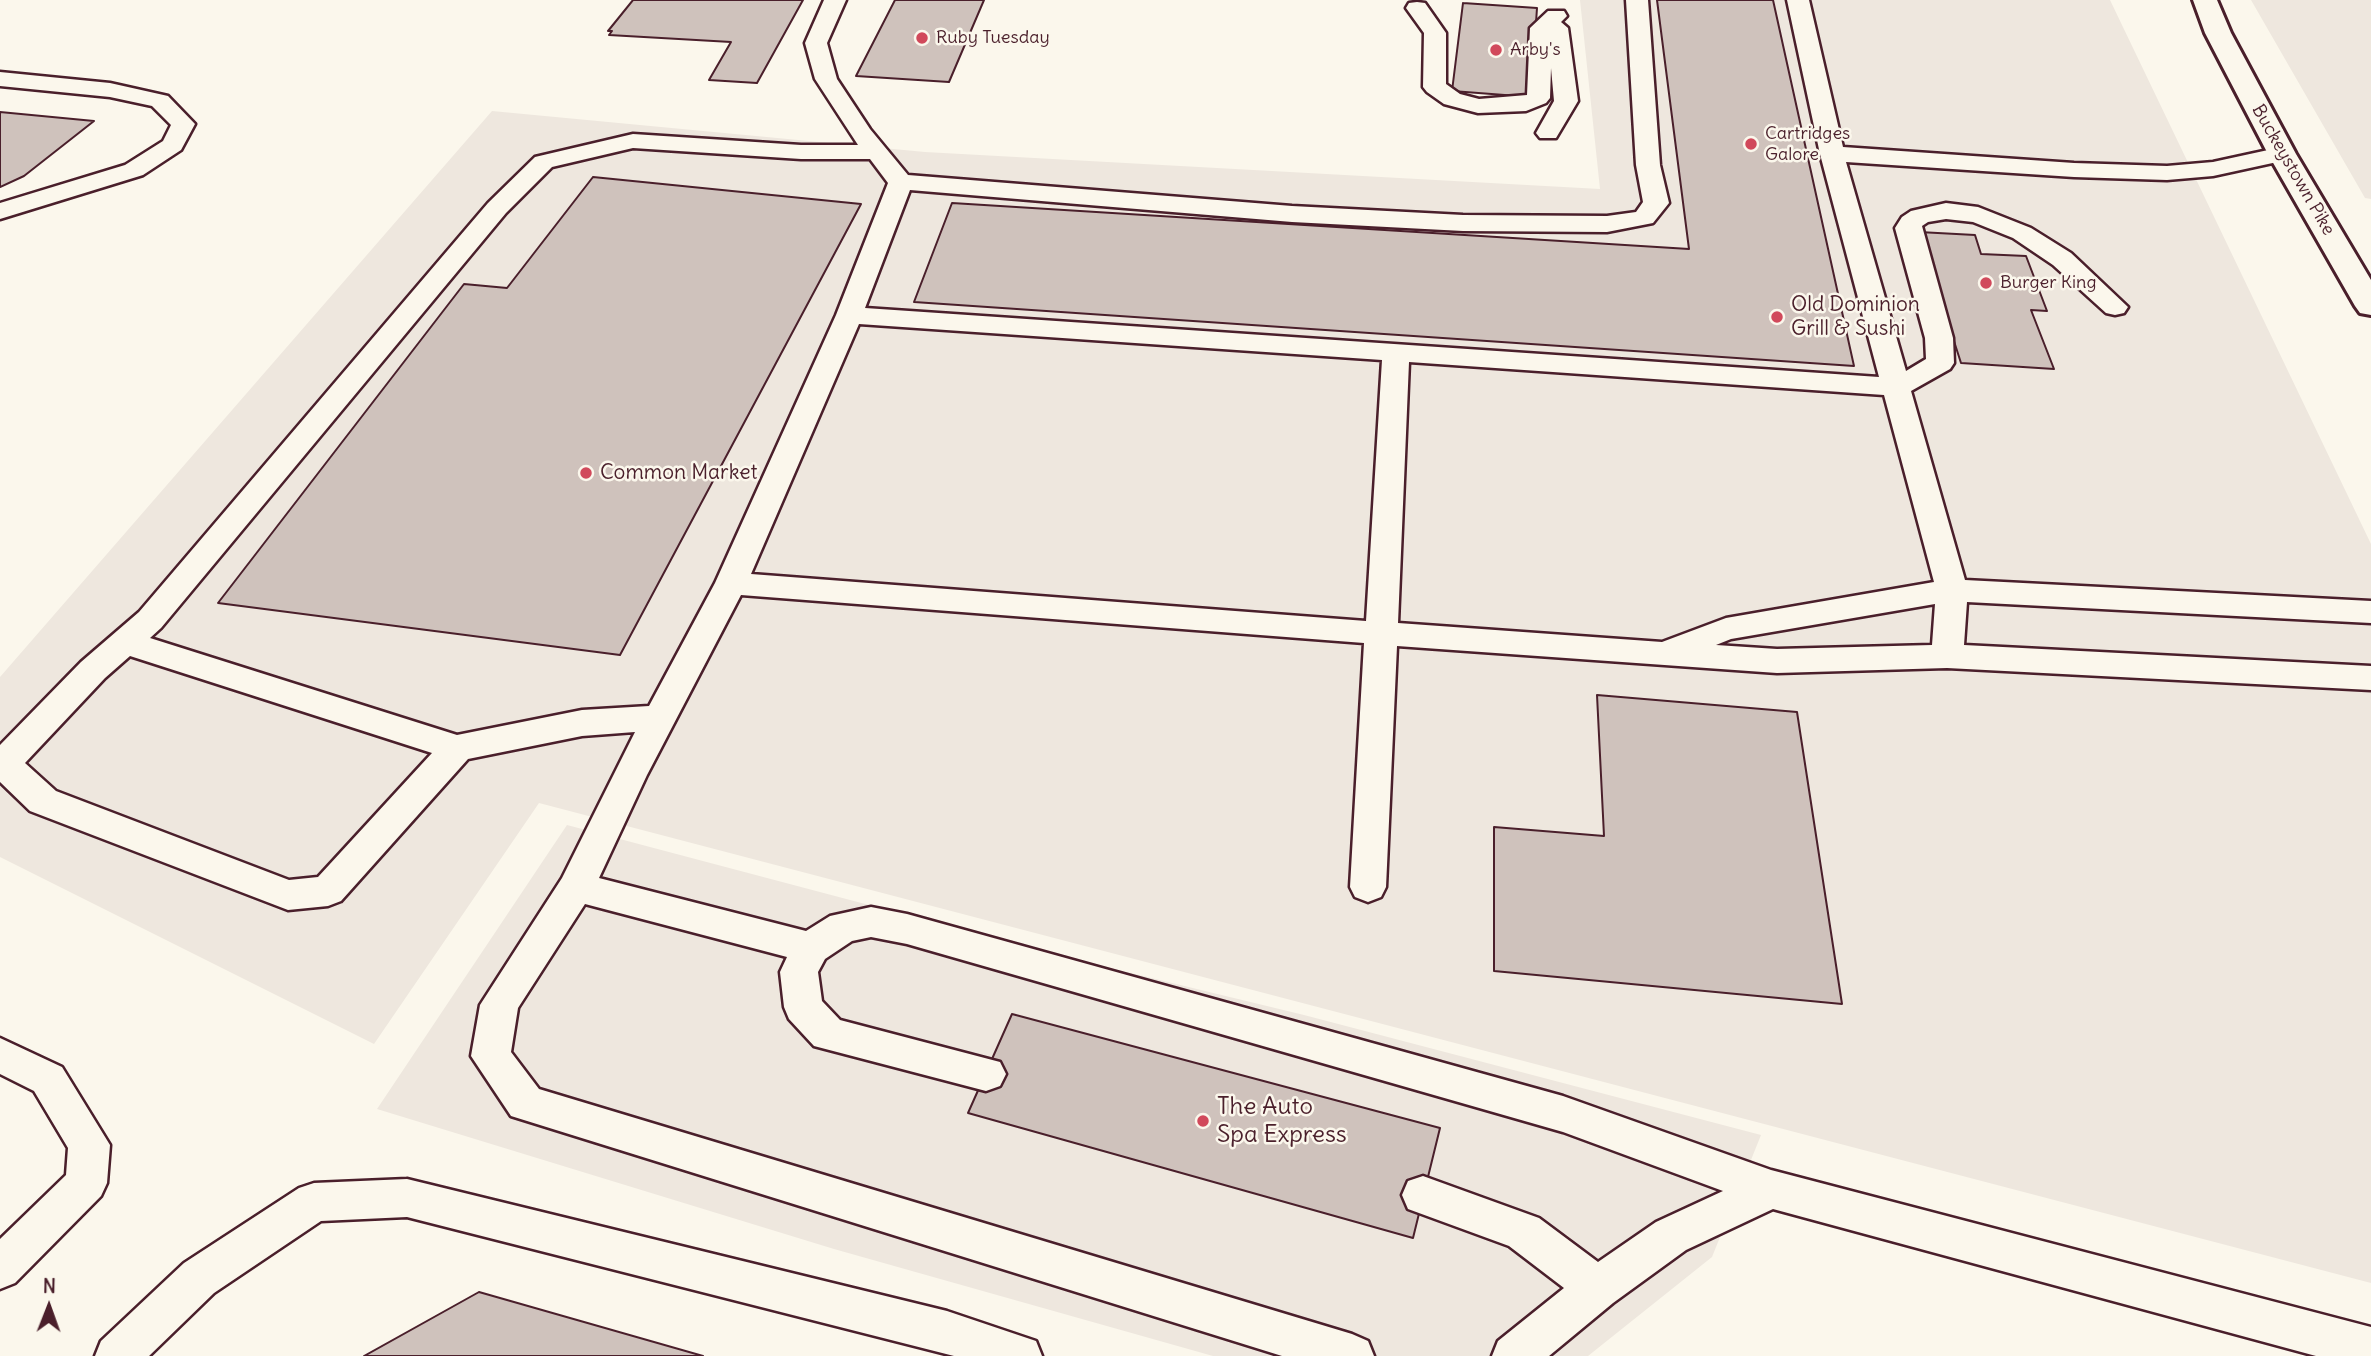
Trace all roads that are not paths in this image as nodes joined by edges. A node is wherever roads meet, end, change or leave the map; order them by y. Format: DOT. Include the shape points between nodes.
graph roads {
  1 [pos="835,0"];
  2 [pos="1637,0"];
  3 [pos="1798,0"];
  4 [pos="2184,0"];
  5 [pos="2205,0"];
  6 [pos="1417,8"];
  7 [pos="1555,8"];
  8 [pos="2218,33"];
  9 [pos="0,79"];
  10 [pos="1548,133"];
  11 [pos="877,152"];
  12 [pos="2282,153"];
  13 [pos="1832,154"];
  14 [pos="901,182"];
  15 [pos="0,211"];
  16 [pos="2361,270"];
  17 [pos="2371,306"];
  18 [pos="2115,307"];
  19 [pos="849,315"];
  20 [pos="1396,355"];
  21 [pos="1897,387"];
  22 [pos="731,583"];
  23 [pos="1952,590"];
  24 [pos="2371,612"];
  25 [pos="1381,633"];
  26 [pos="125,642"];
  27 [pos="1664,653"];
  28 [pos="1947,656"];
  29 [pos="2371,678"];
  30 [pos="660,718"];
  31 [pos="457,748"];
  32 [pos="576,887"];
  33 [pos="1368,887"];
  34 [pos="811,948"];
  35 [pos="0,1055"];
  36 [pos="986,1074"];
  37 [pos="1771,1189"];
  38 [pos="1423,1195"];
  39 [pos="0,1269"];
  40 [pos="1598,1289"];
  41 [pos="2371,1349"];
  42 [pos="117,1356"];
  43 [pos="1020,1356"];
  44 [pos="1352,1356"];
  45 [pos="1514,1356"];
  1 -- 11 [label="lane" via="816,43 826,79"];
  2 -- 14 [label="lane" via="1648,164 1656,203 1644,218 1607,224 1462,223"];
  3 -- 13 [label="lane"];
  4 -- 8 [label="main road, Buckeystown Pike"];
  5 -- 8 [label="main road, Buckeystown Pike"];
  6 -- 7 [label="lane" via="1435,33 1435,87 1452,99 1478,106 1526,104 1538,98 1541,28"];
  7 -- 10 [label="lane" via="1566,101"];
  8 -- 12 [label="main road, Buckeystown Pike"];
  9 -- 15 [label="lane" via="160,100 183,124 173,145 134,170"];
  11 -- 14 [label="lane"];
  11 -- 26 [label="lane" via="633,141 544,162 497,208 150,620"];
  12 -- 13 [label="lane" via="2190,171 2074,170"];
  12 -- 16 [label="main road, Buckeystown Pike"];
  13 -- 21 [label="lane"];
  14 -- 19 [label="lane"];
  16 -- 17 [label="main road, Buckeystown Pike"];
  18 -- 21 [label="lane" via="2062,259 2022,233 1978,215 1930,212 1911,222 1908,229 1939,338 1940,363"];
  19 -- 20 [label="lane"];
  19 -- 22 [label="lane"];
  20 -- 21 [label="lane"];
  20 -- 25 [label="lane"];
  21 -- 23 [label="lane"];
  22 -- 25 [label="lane"];
  22 -- 30 [label="lane"];
  23 -- 24 [label="lane"];
  23 -- 27 [label="lane" via="1726,629"];
  23 -- 28 [label="lane"];
  25 -- 27 [label="lane"];
  25 -- 33 [label="lane"];
  26 -- 31 [label="lane"];
  26 -- 31 [label="lane" via="3,764 43,800 288,895 328,891"];
  27 -- 28 [label="lane" via="1777,661"];
  28 -- 29 [label="lane"];
  30 -- 31 [label="lane" via="582,723"];
  30 -- 32 [label="lane"];
  32 -- 34 [label="lane"];
  32 -- 44 [label="lane" via="499,1005 491,1056 526,1103"];
  34 -- 36 [label="lane" via="799,972 803,1007 828,1034"];
  34 -- 37 [label="lane" via="843,927 870,922 907,929 1563,1114"];
  35 -- 39 [label="lane" via="48,1079 89,1145 86,1183"];
  37 -- 40 [label="lane" via="1671,1236"];
  37 -- 41 [label="lane"];
  38 -- 40 [label="lane" via="1524,1232"];
  40 -- 45 [label="lane"];
  42 -- 43 [label="lane" via="199,1278 314,1202 407,1198 947,1332"];
}
